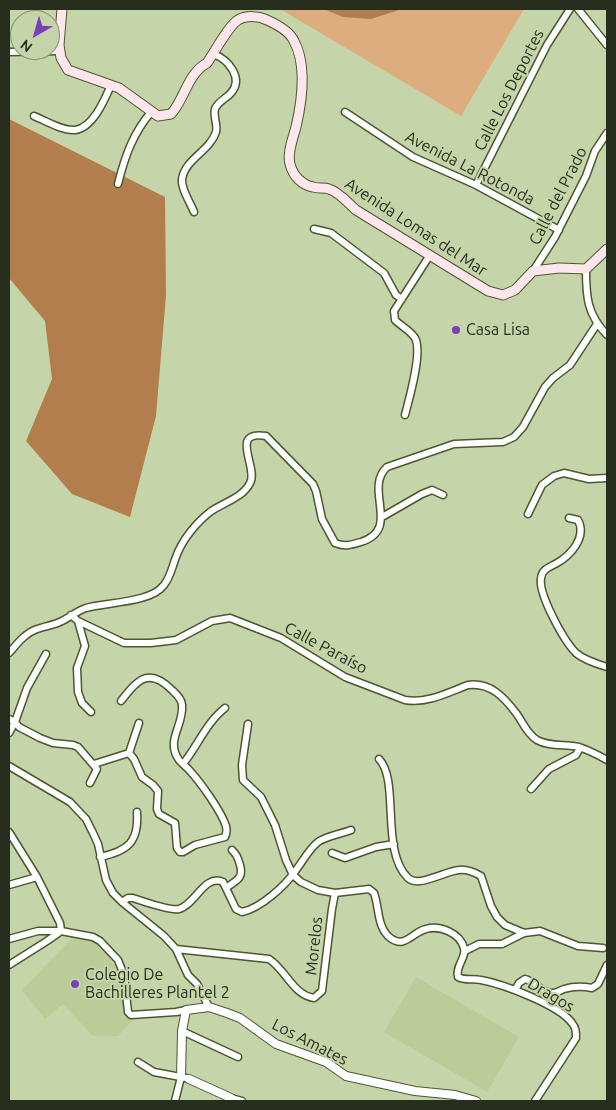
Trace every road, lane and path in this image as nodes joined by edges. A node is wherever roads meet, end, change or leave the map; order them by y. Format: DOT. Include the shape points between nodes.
graph roads {
  1 [pos="62,9"];
  2 [pos="570,9"];
  3 [pos="578,9"];
  4 [pos="60,24"];
  5 [pos="607,45"];
  6 [pos="60,51"];
  7 [pos="213,54"];
  8 [pos="111,85"];
  9 [pos="152,111"];
  10 [pos="345,112"];
  11 [pos="34,116"];
  12 [pos="607,133"];
  13 [pos="118,184"];
  14 [pos="476,185"];
  15 [pos="194,212"];
  16 [pos="314,228"];
  17 [pos="559,230"];
  18 [pos="607,249"];
  19 [pos="430,255"];
  20 [pos="586,270"];
  21 [pos="533,271"];
  22 [pos="402,299"];
  23 [pos="597,324"];
  24 [pos="607,335"];
  25 [pos="404,415"];
  26 [pos="607,478"];
  27 [pos="443,495"];
  28 [pos="528,514"];
  29 [pos="382,517"];
  30 [pos="569,518"];
  31 [pos="72,615"];
  32 [pos="78,621"];
  33 [pos="9,653"];
  34 [pos="46,654"];
  35 [pos="607,667"];
  36 [pos="121,701"];
  37 [pos="225,708"];
  38 [pos="91,712"];
  39 [pos="12,721"];
  40 [pos="139,723"];
  41 [pos="248,724"];
  42 [pos="9,733"];
  43 [pos="580,748"];
  44 [pos="130,753"];
  45 [pos="379,759"];
  46 [pos="607,760"];
  47 [pos="184,764"];
  48 [pos="9,766"];
  49 [pos="95,766"];
  50 [pos="90,783"];
  51 [pos="531,790"];
  52 [pos="137,812"];
  53 [pos="351,830"];
  54 [pos="9,832"];
  55 [pos="394,844"];
  56 [pos="232,850"];
  57 [pos="332,853"];
  58 [pos="100,857"];
  59 [pos="293,875"];
  60 [pos="37,878"];
  61 [pos="9,885"];
  62 [pos="226,888"];
  63 [pos="335,893"];
  64 [pos="122,902"];
  65 [pos="61,931"];
  66 [pos="524,933"];
  67 [pos="9,939"];
  68 [pos="603,948"];
  69 [pos="176,949"];
  70 [pos="465,951"];
  71 [pos="9,965"];
  72 [pos="607,965"];
  73 [pos="515,990"];
  74 [pos="209,1007"];
  75 [pos="186,1010"];
  76 [pos="182,1031"];
  77 [pos="238,1057"];
  78 [pos="138,1062"];
  79 [pos="185,1078"];
  80 [pos="231,1100"];
  81 [pos="175,1101"];
  82 [pos="242,1101"];
  83 [pos="476,1101"];
  84 [pos="535,1101"];
  1 -- 4 [label="main road"];
  2 -- 14 [label="street, Calle Los Deportes" via="547,45"];
  3 -- 5 [label="street"];
  6 -- 8 [label="main road" via="68,70"];
  7 -- 9 [label="main road, Avenida Lomas del Mar" via="190,81 170,114 158,116"];
  7 -- 15 [label="street" via="230,65 236,81 232,93 221,100 215,110 217,131 184,172 182,181"];
  7 -- 19 [label="main road, Avenida Lomas del Mar" via="233,25 246,17 260,16 294,39 301,58 302,83 291,143 290,163 294,174 301,182 329,189 356,210"];
  8 -- 9 [label="main road"];
  8 -- 11 [label="street" via="92,119 76,130"];
  9 -- 13 [label="street" via="139,126 124,160"];
  10 -- 14 [label="street, Avenida La Rotonda" via="413,157"];
  12 -- 17 [label="street, Calle del Prado" via="595,151"];
  14 -- 17 [label="street, Avenida La Rotonda"];
  16 -- 22 [label="street" via="331,233 384,273 396,295"];
  17 -- 21 [label="street, Calle del Prado"];
  18 -- 20 [label="main road"];
  19 -- 21 [label="main road, Avenida Lomas del Mar" via="488,291 504,295 515,290"];
  19 -- 22 [label="street"];
  20 -- 21 [label="main road" via="559,268"];
  20 -- 23 [label="street" via="590,311"];
  22 -- 25 [label="street" via="394,311 395,320 415,338 418,345 417,367"];
  23 -- 24 [label="street"];
  23 -- 29 [label="street" via="570,365 545,387 514,437 503,442 454,444 387,467 382,472 377,490"];
  26 -- 28 [label="street" via="554,476 542,485"];
  27 -- 29 [label="street" via="432,490"];
  29 -- 31 [label="street" via="377,532 365,540 345,547 335,543 322,519 316,492 308,478 266,436 257,434 246,442 251,483 196,526 180,549 163,587 142,598 83,609"];
  30 -- 35 [label="street" via="578,520 581,526 579,540 561,560 544,571 541,584 548,608 569,645 577,654"];
  31 -- 32 [label="street"];
  31 -- 33 [label="street" via="27,634"];
  32 -- 38 [label="street" via="85,646 77,668 78,692 82,703"];
  32 -- 43 [label="street, Calle Paraíso" via="124,644 176,640 212,621 230,618 281,638 345,676 405,700 423,700 468,685 489,687 502,696 526,731 537,740"];
  34 -- 39 [label="street"];
  36 -- 47 [label="street" via="143,678 165,682 183,704 172,746"];
  37 -- 47 [label="street" via="215,716"];
  39 -- 42 [label="street"];
  39 -- 49 [label="street" via="53,744 78,747"];
  40 -- 44 [label="street"];
  41 -- 59 [label="street" via="243,780 261,797"];
  43 -- 46 [label="street, Calle Paraíso"];
  43 -- 51 [label="street" via="576,755 549,769"];
  44 -- 47 [label="street" via="142,777 158,791 159,814 176,823 180,852 225,837 227,827"];
  44 -- 49 [label="street"];
  45 -- 55 [label="street" via="388,780"];
  48 -- 58 [label="street" via="77,809 93,833"];
  49 -- 50 [label="street" via="96,774"];
  52 -- 58 [label="street" via="138,827 127,848 117,854"];
  53 -- 59 [label="street" via="320,841"];
  54 -- 60 [label="street"];
  55 -- 57 [label="street" via="345,858"];
  55 -- 66 [label="street" via="403,873 410,880 419,882 459,870 472,870 481,876 497,918"];
  56 -- 62 [label="street" via="239,858 242,874"];
  58 -- 64 [label="street" via="106,880"];
  59 -- 62 [label="street" via="248,911 236,909"];
  59 -- 63 [label="street" via="318,890"];
  60 -- 61 [label="street"];
  60 -- 65 [label="street"];
  62 -- 64 [label="street" via="219,880 210,881 187,904 177,909 132,898"];
  63 -- 69 [label="street, Morelos" via="322,991 314,998 306,997 269,959"];
  63 -- 70 [label="street" via="374,892 380,923 388,936 399,942 426,929 443,929 461,940"];
  64 -- 69 [label="street"];
  65 -- 67 [label="street" via="38,931"];
  65 -- 71 [label="street"];
  65 -- 75 [label="street, Los Amates" via="93,937 118,960 131,1015"];
  66 -- 68 [label="street" via="540,931 578,946"];
  66 -- 70 [label="street" via="502,944 479,944"];
  69 -- 74 [label="street"];
  70 -- 73 [label="street, Dragos" via="456,972 458,977 479,979"];
  72 -- 73 [label="street" via="598,984 592,988 580,986 546,992 525,979"];
  73 -- 84 [label="street, Dragos" via="562,1015 572,1022 576,1030 576,1038"];
  74 -- 75 [label="street, Los Amates"];
  74 -- 83 [label="street, Los Amates" via="240,1018 276,1044 326,1062 346,1076"];
  75 -- 76 [label="street"];
  76 -- 77 [label="street"];
  76 -- 79 [label="street"];
  78 -- 79 [label="street" via="154,1072"];
  79 -- 80 [label="street"];
  79 -- 81 [label="street"];
  80 -- 82 [label="street"];
}
